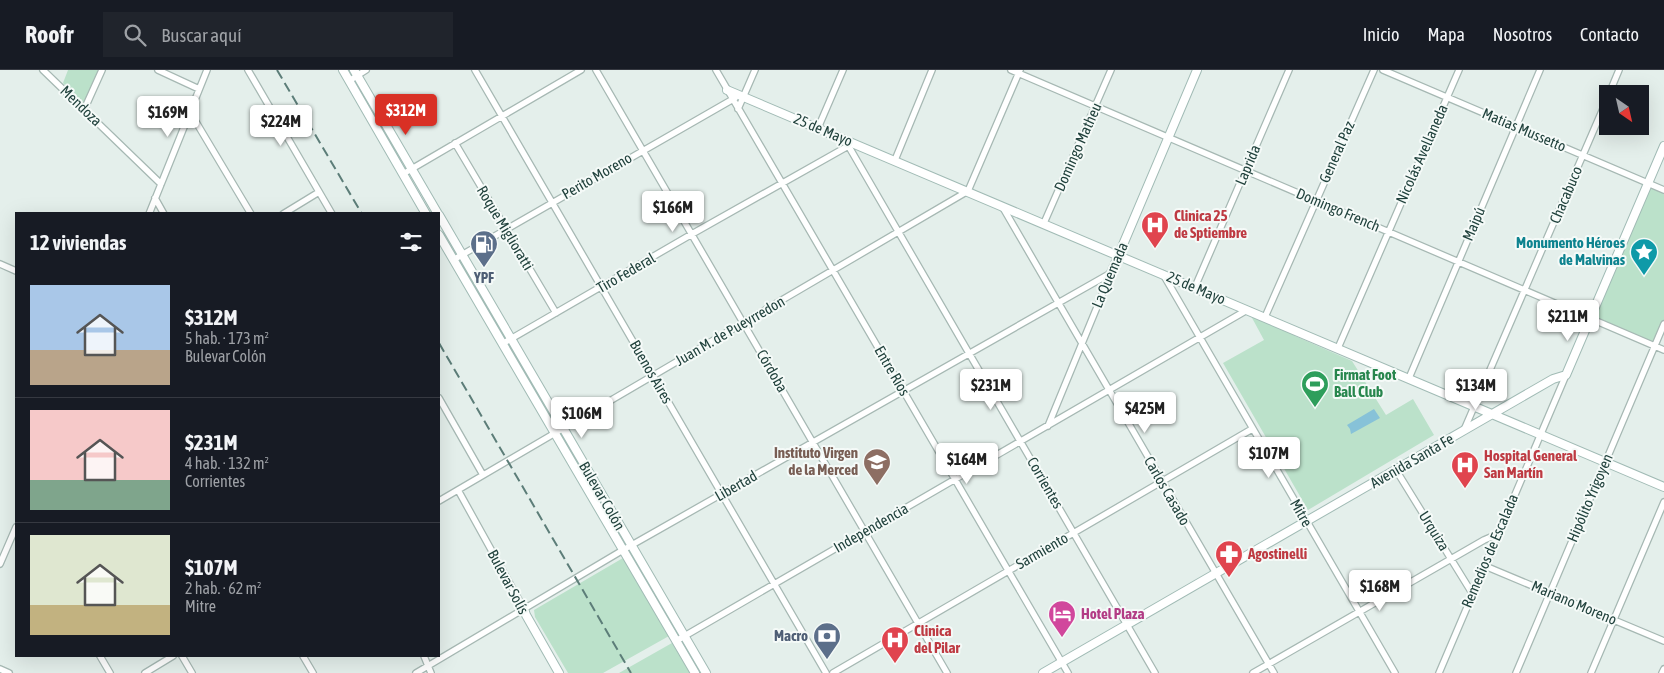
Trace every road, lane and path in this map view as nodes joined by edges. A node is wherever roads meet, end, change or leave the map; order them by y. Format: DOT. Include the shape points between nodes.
graph roads {
  1 [pos="43,70"];
  2 [pos="102,70"];
  3 [pos="158,70"];
  4 [pos="207,70"];
  5 [pos="248,70"];
  6 [pos="342,70"];
  7 [pos="366,70"];
  8 [pos="475,70"];
  9 [pos="581,70"];
  10 [pos="596,70"];
  11 [pos="716,70"];
  12 [pos="755,70"];
  13 [pos="843,70"];
  14 [pos="932,70"];
  15 [pos="1011,70"];
  16 [pos="1111,70"];
  17 [pos="1197,70"];
  18 [pos="1289,70"];
  19 [pos="1374,70"];
  20 [pos="1383,70"];
  21 [pos="1459,70"];
  22 [pos="1540,70"];
  23 [pos="1619,70"];
  24 [pos="1020,72"];
  25 [pos="356,73"];
  26 [pos="349,81"];
  27 [pos="1612,85"];
  28 [pos="199,89"];
  29 [pos="727,90"];
  30 [pos="744,96"];
  31 [pos="1447,97"];
  32 [pos="732,98"];
  33 [pos="1095,106"];
  34 [pos="738,109"];
  35 [pos="84,110"];
  36 [pos="190,112"];
  37 [pos="502,116"];
  38 [pos="1599,117"];
  39 [pos="1516,126"];
  40 [pos="818,128"];
  41 [pos="1169,138"];
  42 [pos="455,143"];
  43 [pos="851,144"];
  44 [pos="1664,146"];
  45 [pos="643,150"];
  46 [pos="1583,155"];
  47 [pos="895,160"];
  48 [pos="412,169"];
  49 [pos="1245,170"];
  50 [pos="403,174"];
  51 [pos="782,183"];
  52 [pos="1648,183"];
  53 [pos="161,184"];
  54 [pos="1664,190"];
  55 [pos="968,191"];
  56 [pos="319,192"];
  57 [pos="155,198"];
  58 [pos="1316,201"];
  59 [pos="552,202"];
  60 [pos="1001,205"];
  61 [pos="150,212"];
  62 [pos="163,212"];
  63 [pos="250,212"];
  64 [pos="286,212"];
  65 [pos="331,212"];
  66 [pos="425,212"];
  67 [pos="437,212"];
  68 [pos="440,217"];
  69 [pos="1044,223"];
  70 [pos="506,228"];
  71 [pos="898,232"];
  72 [pos="1388,232"];
  73 [pos="692,234"];
  74 [pos="440,237"];
  75 [pos="462,255"];
  76 [pos="1119,255"];
  77 [pos="453,260"];
  78 [pos="1458,262"];
  79 [pos="0,264"];
  80 [pos="833,270"];
  81 [pos="15,271"];
  82 [pos="1111,273"];
  83 [pos="1162,274"];
  84 [pos="602,287"];
  85 [pos="1195,287"];
  86 [pos="1525,290"];
  87 [pos="1058,303"];
  88 [pos="1247,310"];
  89 [pos="556,313"];
  90 [pos="1265,317"];
  91 [pos="1590,318"];
  92 [pos="744,323"];
  93 [pos="1664,324"];
  94 [pos="1200,338"];
  95 [pos="511,339"];
  96 [pos="502,344"];
  97 [pos="1081,344"];
  98 [pos="1655,346"];
  99 [pos="1338,348"];
  100 [pos="1664,350"];
  101 [pos="969,354"];
  102 [pos="1566,374"];
  103 [pos="653,376"];
  104 [pos="1409,378"];
  105 [pos="904,391"];
  106 [pos="1108,391"];
  107 [pos="440,400"];
  108 [pos="1475,407"];
  109 [pos="1493,414"];
  110 [pos="1047,426"];
  111 [pos="563,429"];
  112 [pos="1252,429"];
  113 [pos="1464,431"];
  114 [pos="554,434"];
  115 [pos="1541,434"];
  116 [pos="813,442"];
  117 [pos="1020,442"];
  118 [pos="1605,462"];
  119 [pos="1396,470"];
  120 [pos="483,475"];
  121 [pos="955,479"];
  122 [pos="1161,482"];
  123 [pos="1664,487"];
  124 [pos="458,490"];
  125 [pos="722,494"];
  126 [pos="440,500"];
  127 [pos="1664,502"];
  128 [pos="1306,522"];
  129 [pos="15,529"];
  130 [pos="865,532"];
  131 [pos="1074,533"];
  132 [pos="1498,534"];
  133 [pos="632,546"];
  134 [pos="623,550"];
  135 [pos="1452,559"];
  136 [pos="0,564"];
  137 [pos="1485,566"];
  138 [pos="1008,571"];
  139 [pos="1216,574"];
  140 [pos="774,584"];
  141 [pos="1472,592"];
  142 [pos="1550,593"];
  143 [pos="524,609"];
  144 [pos="1359,613"];
  145 [pos="1614,620"];
  146 [pos="918,623"];
  147 [pos="1127,625"];
  148 [pos="684,637"];
  149 [pos="676,641"];
  150 [pos="1664,641"];
  151 [pos="101,657"];
  152 [pos="171,657"];
  153 [pos="183,657"];
  154 [pos="304,657"];
  155 [pos="424,657"];
  156 [pos="1062,662"];
  157 [pos="1268,664"];
  158 [pos="428,666"];
  159 [pos="1664,669"];
  160 [pos="0,670"];
  161 [pos="9,673"];
  162 [pos="110,673"];
  163 [pos="145,673"];
  164 [pos="192,673"];
  165 [pos="313,673"];
  166 [pos="416,673"];
  167 [pos="431,673"];
  168 [pos="559,673"];
  169 [pos="695,673"];
  170 [pos="706,673"];
  171 [pos="826,673"];
  172 [pos="833,673"];
  173 [pos="947,673"];
  174 [pos="1043,673"];
  175 [pos="1068,673"];
  176 [pos="1155,673"];
  177 [pos="1253,673"];
  178 [pos="1274,673"];
  179 [pos="1395,673"];
  180 [pos="1439,673"];
  181 [pos="1516,673"];
  182 [pos="1591,673"];
  183 [pos="1662,673"];
  1 -- 35 [label="street, Mendoza"];
  2 -- 35 [label="street"];
  3 -- 28 [label="street"];
  4 -- 28 [label="street"];
  5 -- 56 [label="street"];
  6 -- 26 [label="street"];
  7 -- 25 [label="street"];
  8 -- 37 [label="street, Buenos Aires"];
  9 -- 37 [label="street"];
  10 -- 45 [label="street, Córdoba"];
  11 -- 29 [label="street, Entre Ríos"];
  12 -- 30 [label="street"];
  13 -- 40 [label="street"];
  14 -- 47 [label="street"];
  15 -- 24 [label="street, Domingo French"];
  16 -- 33 [label="street, Domingo Matheu"];
  17 -- 41 [label="street, La Quemada"];
  18 -- 49 [label="street, Laprida"];
  19 -- 58 [label="street, General Paz"];
  20 -- 31 [label="street, Matias Mussetto"];
  21 -- 31 [label="street, Nicolás Avellaneda"];
  22 -- 39 [label="street, Maipú"];
  23 -- 27 [label="street, Chacabuco"];
  24 -- 33 [label="street, Domingo French"];
  24 -- 55 [label="street"];
  25 -- 26 [label="street"];
  25 -- 48 [label="street, Bulevar Colón"];
  26 -- 50 [label="street"];
  28 -- 36 [label="street"];
  29 -- 30 [label="street, 25 de Mayo"];
  29 -- 32 [label="street, Entre Ríos"];
  30 -- 32 [label="street, Perito Moreno"];
  30 -- 34 [label="street"];
  30 -- 40 [label="street, 25 de Mayo"];
  31 -- 39 [label="street, Matias Mussetto"];
  31 -- 72 [label="street, Nicolás Avellaneda"];
  32 -- 34 [label="street, Entre Ríos"];
  32 -- 45 [label="street, Perito Moreno"];
  33 -- 41 [label="street, Domingo French"];
  33 -- 69 [label="street, Domingo Matheu"];
  34 -- 51 [label="street, Entre Ríos"];
  35 -- 53 [label="street, Mendoza"];
  36 -- 53 [label="street"];
  36 -- 63 [label="street"];
  37 -- 42 [label="street"];
  37 -- 59 [label="street, Buenos Aires"];
  38 -- 46 [label="street, Chacabuco"];
  39 -- 46 [label="street, Matias Mussetto"];
  39 -- 78 [label="street, Maipú"];
  40 -- 43 [label="street, 25 de Mayo"];
  41 -- 49 [label="street, Domingo French"];
  41 -- 76 [label="street, La Quemada"];
  42 -- 48 [label="street"];
  42 -- 70 [label="street, Roque Miglioratti"];
  43 -- 47 [label="street, 25 de Mayo"];
  43 -- 51 [label="street, Tiro Federal"];
  43 -- 71 [label="street, Corrientes"];
  44 -- 52 [label="street"];
  45 -- 59 [label="street, Perito Moreno"];
  45 -- 73 [label="street, Córdoba"];
  46 -- 52 [label="street, Matias Mussetto"];
  46 -- 86 [label="street, Chacabuco"];
  47 -- 55 [label="street, 25 de Mayo"];
  48 -- 50 [label="street"];
  48 -- 67 [label="street, Bulevar Colón"];
  49 -- 58 [label="street, Domingo French"];
  49 -- 85 [label="street, Laprida"];
  50 -- 66 [label="street"];
  51 -- 73 [label="street, Tiro Federal"];
  51 -- 80 [label="street, Entre Ríos"];
  52 -- 54 [label="street, Matias Mussetto"];
  52 -- 91 [label="street"];
  53 -- 57 [label="street"];
  55 -- 60 [label="street, 25 de Mayo"];
  55 -- 71 [label="street, Juan M. de Pueyrredon"];
  56 -- 64 [label="street"];
  56 -- 65 [label="street"];
  57 -- 61 [label="street"];
  57 -- 62 [label="street"];
  58 -- 72 [label="street, Domingo French"];
  58 -- 90 [label="street, General Paz"];
  59 -- 70 [label="street, Perito Moreno"];
  59 -- 84 [label="street, Buenos Aires"];
  60 -- 69 [label="street, 25 de Mayo"];
  60 -- 87 [label="street, Carlos Casado"];
  68 -- 75 [label="street, Bulevar Colón"];
  69 -- 76 [label="street, 25 de Mayo"];
  70 -- 75 [label="street, Perito Moreno"];
  70 -- 89 [label="street, Roque Miglioratti"];
  71 -- 80 [label="street, Juan M. de Pueyrredon"];
  71 -- 101 [label="street, Corrientes"];
  72 -- 78 [label="street, Domingo French"];
  72 -- 99 [label="street, Nicolás Avellaneda"];
  73 -- 84 [label="street, Tiro Federal"];
  73 -- 92 [label="street, Córdoba"];
  74 -- 77 [label="street, Bulevar Colón"];
  75 -- 77 [label="street, Perito Moreno"];
  75 -- 95 [label="street, Bulevar Colón"];
  76 -- 82 [label="street, La Quemada"];
  76 -- 83 [label="street, 25 de Mayo"];
  77 -- 96 [label="street, Bulevar Colón"];
  78 -- 86 [label="street, Domingo French"];
  78 -- 104 [label="street, Maipú"];
  79 -- 81 [label="street"];
  80 -- 92 [label="street, Juan M. de Pueyrredon"];
  80 -- 105 [label="street, Entre Ríos"];
  82 -- 87 [label="street, Libertad"];
  82 -- 97 [label="street, La Quemada"];
  83 -- 85 [label="street, 25 de Mayo"];
  83 -- 94 [label="street, Mitre"];
  84 -- 89 [label="street, Tiro Federal"];
  84 -- 103 [label="street, Buenos Aires"];
  85 -- 88 [label="street, 25 de Mayo"];
  86 -- 91 [label="street, Domingo French"];
  86 -- 108 [label="street, Chacabuco"];
  87 -- 97 [label="street, Carlos Casado"];
  87 -- 101 [label="street, Libertad"];
  88 -- 90 [label="street, 25 de Mayo"];
  88 -- 94 [label="street, Independencia"];
  89 -- 95 [label="street, Tiro Federal"];
  90 -- 99 [label="street, 25 de Mayo"];
  91 -- 98 [label="street, Domingo French"];
  91 -- 102 [label="street"];
  92 -- 103 [label="street, Juan M. de Pueyrredon"];
  92 -- 116 [label="street, Córdoba"];
  93 -- 98 [label="street, Hipólito Yrigoyen"];
  94 -- 106 [label="street, Independencia"];
  94 -- 112 [label="street, Mitre"];
  95 -- 96 [label="street, Tiro Federal"];
  95 -- 111 [label="street, Bulevar Colón"];
  96 -- 114 [label="street, Bulevar Colón"];
  97 -- 106 [label="street, Carlos Casado"];
  97 -- 110 [label="street, La Quemada"];
  98 -- 100 [label="street, Domingo French"];
  98 -- 118 [label="street, Hipólito Yrigoyen"];
  99 -- 104 [label="street, 25 de Mayo"];
  101 -- 105 [label="street, Libertad"];
  101 -- 117 [label="street, Corrientes"];
  102 -- 109 [label="street, Avenida Santa Fe"];
  102 -- 115 [label="street, Remedios de Escalada"];
  103 -- 111 [label="street, Juan M. de Pueyrredon"];
  103 -- 125 [label="street, Buenos Aires"];
  104 -- 108 [label="street, 25 de Mayo"];
  105 -- 116 [label="street, Libertad"];
  105 -- 121 [label="street, Entre Ríos"];
  106 -- 110 [label="street, Independencia"];
  106 -- 122 [label="street, Carlos Casado"];
  107 -- 120 [label="street"];
  108 -- 109 [label="street, 25 de Mayo"];
  108 -- 113 [label="street, Chacabuco"];
  109 -- 113 [label="street, Avenida Santa Fe"];
  109 -- 115 [label="street, 25 de Mayo"];
  110 -- 117 [label="street, Independencia"];
  111 -- 114 [label="street, Juan M. de Pueyrredon"];
  111 -- 133 [label="street, Bulevar Colón"];
  112 -- 122 [label="street, Sarmiento"];
  112 -- 128 [label="street, Mitre"];
  113 -- 119 [label="street, Avenida Santa Fe"];
  114 -- 120 [label="street, Juan M. de Pueyrredon"];
  114 -- 134 [label="street, Bulevar Colón"];
  115 -- 118 [label="street, 25 de Mayo"];
  115 -- 132 [label="street, Remedios de Escalada"];
  116 -- 125 [label="street, Libertad"];
  116 -- 130 [label="street, Córdoba"];
  117 -- 121 [label="street, Independencia"];
  117 -- 131 [label="street, Corrientes"];
  118 -- 123 [label="street, 25 de Mayo"];
  118 -- 142 [label="street, Hipólito Yrigoyen"];
  119 -- 128 [label="street, Avenida Santa Fe"];
  119 -- 135 [label="street, Urquiza"];
  120 -- 124 [label="street, Juan M. de Pueyrredon"];
  121 -- 130 [label="street, Independencia"];
  121 -- 138 [label="street, Entre Ríos"];
  122 -- 131 [label="street, Sarmiento"];
  122 -- 139 [label="street, Carlos Casado"];
  124 -- 126 [label="street, Juan M. de Pueyrredon"];
  124 -- 143 [label="street, Bulevar Solís"];
  125 -- 133 [label="street, Libertad"];
  125 -- 140 [label="street, Buenos Aires"];
  127 -- 145 [label="street"];
  128 -- 139 [label="street, Avenida Santa Fe"];
  128 -- 144 [label="street, Mitre"];
  129 -- 136 [label="street"];
  130 -- 140 [label="street, Independencia"];
  130 -- 146 [label="street, Córdoba"];
  131 -- 138 [label="street, Sarmiento"];
  131 -- 147 [label="street, Corrientes"];
  132 -- 135 [label="street"];
  132 -- 137 [label="street, Remedios de Escalada"];
  133 -- 134 [label="street, Libertad"];
  133 -- 148 [label="street, Bulevar Colón"];
  134 -- 143 [label="street, Libertad"];
  134 -- 149 [label="street, Bulevar Colón"];
  135 -- 141 [label="street, Urquiza"];
  135 -- 144 [label="street"];
  137 -- 141 [label="street, Remedios de Escalada"];
  137 -- 142 [label="street, Mariano Moreno"];
  138 -- 146 [label="street, Sarmiento"];
  138 -- 156 [label="street, Entre Ríos"];
  139 -- 147 [label="street, Avenida Santa Fe"];
  139 -- 157 [label="street, Carlos Casado"];
  140 -- 148 [label="street, Independencia"];
  140 -- 171 [label="street, Buenos Aires"];
  141 -- 180 [label="street, Remedios de Escalada"];
  142 -- 145 [label="street, Mariano Moreno"];
  142 -- 181 [label="street, Hipólito Yrigoyen"];
  143 -- 158 [label="street, Libertad"];
  143 -- 168 [label="street, Bulevar Solís"];
  144 -- 157 [label="street"];
  144 -- 179 [label="street, Mitre"];
  145 -- 150 [label="street, Mariano Moreno"];
  145 -- 182 [label="street"];
  146 -- 172 [label="street, Sarmiento"];
  146 -- 173 [label="street, Córdoba"];
  147 -- 156 [label="street, Avenida Santa Fe"];
  147 -- 176 [label="street, Corrientes"];
  148 -- 149 [label="street, Independencia"];
  148 -- 170 [label="street, Bulevar Colón"];
  149 -- 169 [label="street, Bulevar Colón"];
  151 -- 162 [label="street"];
  152 -- 163 [label="street"];
  153 -- 164 [label="street"];
  154 -- 165 [label="street"];
  155 -- 158 [label="street"];
  156 -- 174 [label="street, Avenida Santa Fe"];
  156 -- 175 [label="street, Entre Ríos"];
  157 -- 177 [label="street"];
  157 -- 178 [label="street, Carlos Casado"];
  158 -- 166 [label="street, Libertad"];
  158 -- 167 [label="street"];
  159 -- 183 [label="street"];
  160 -- 161 [label="street"];
}
